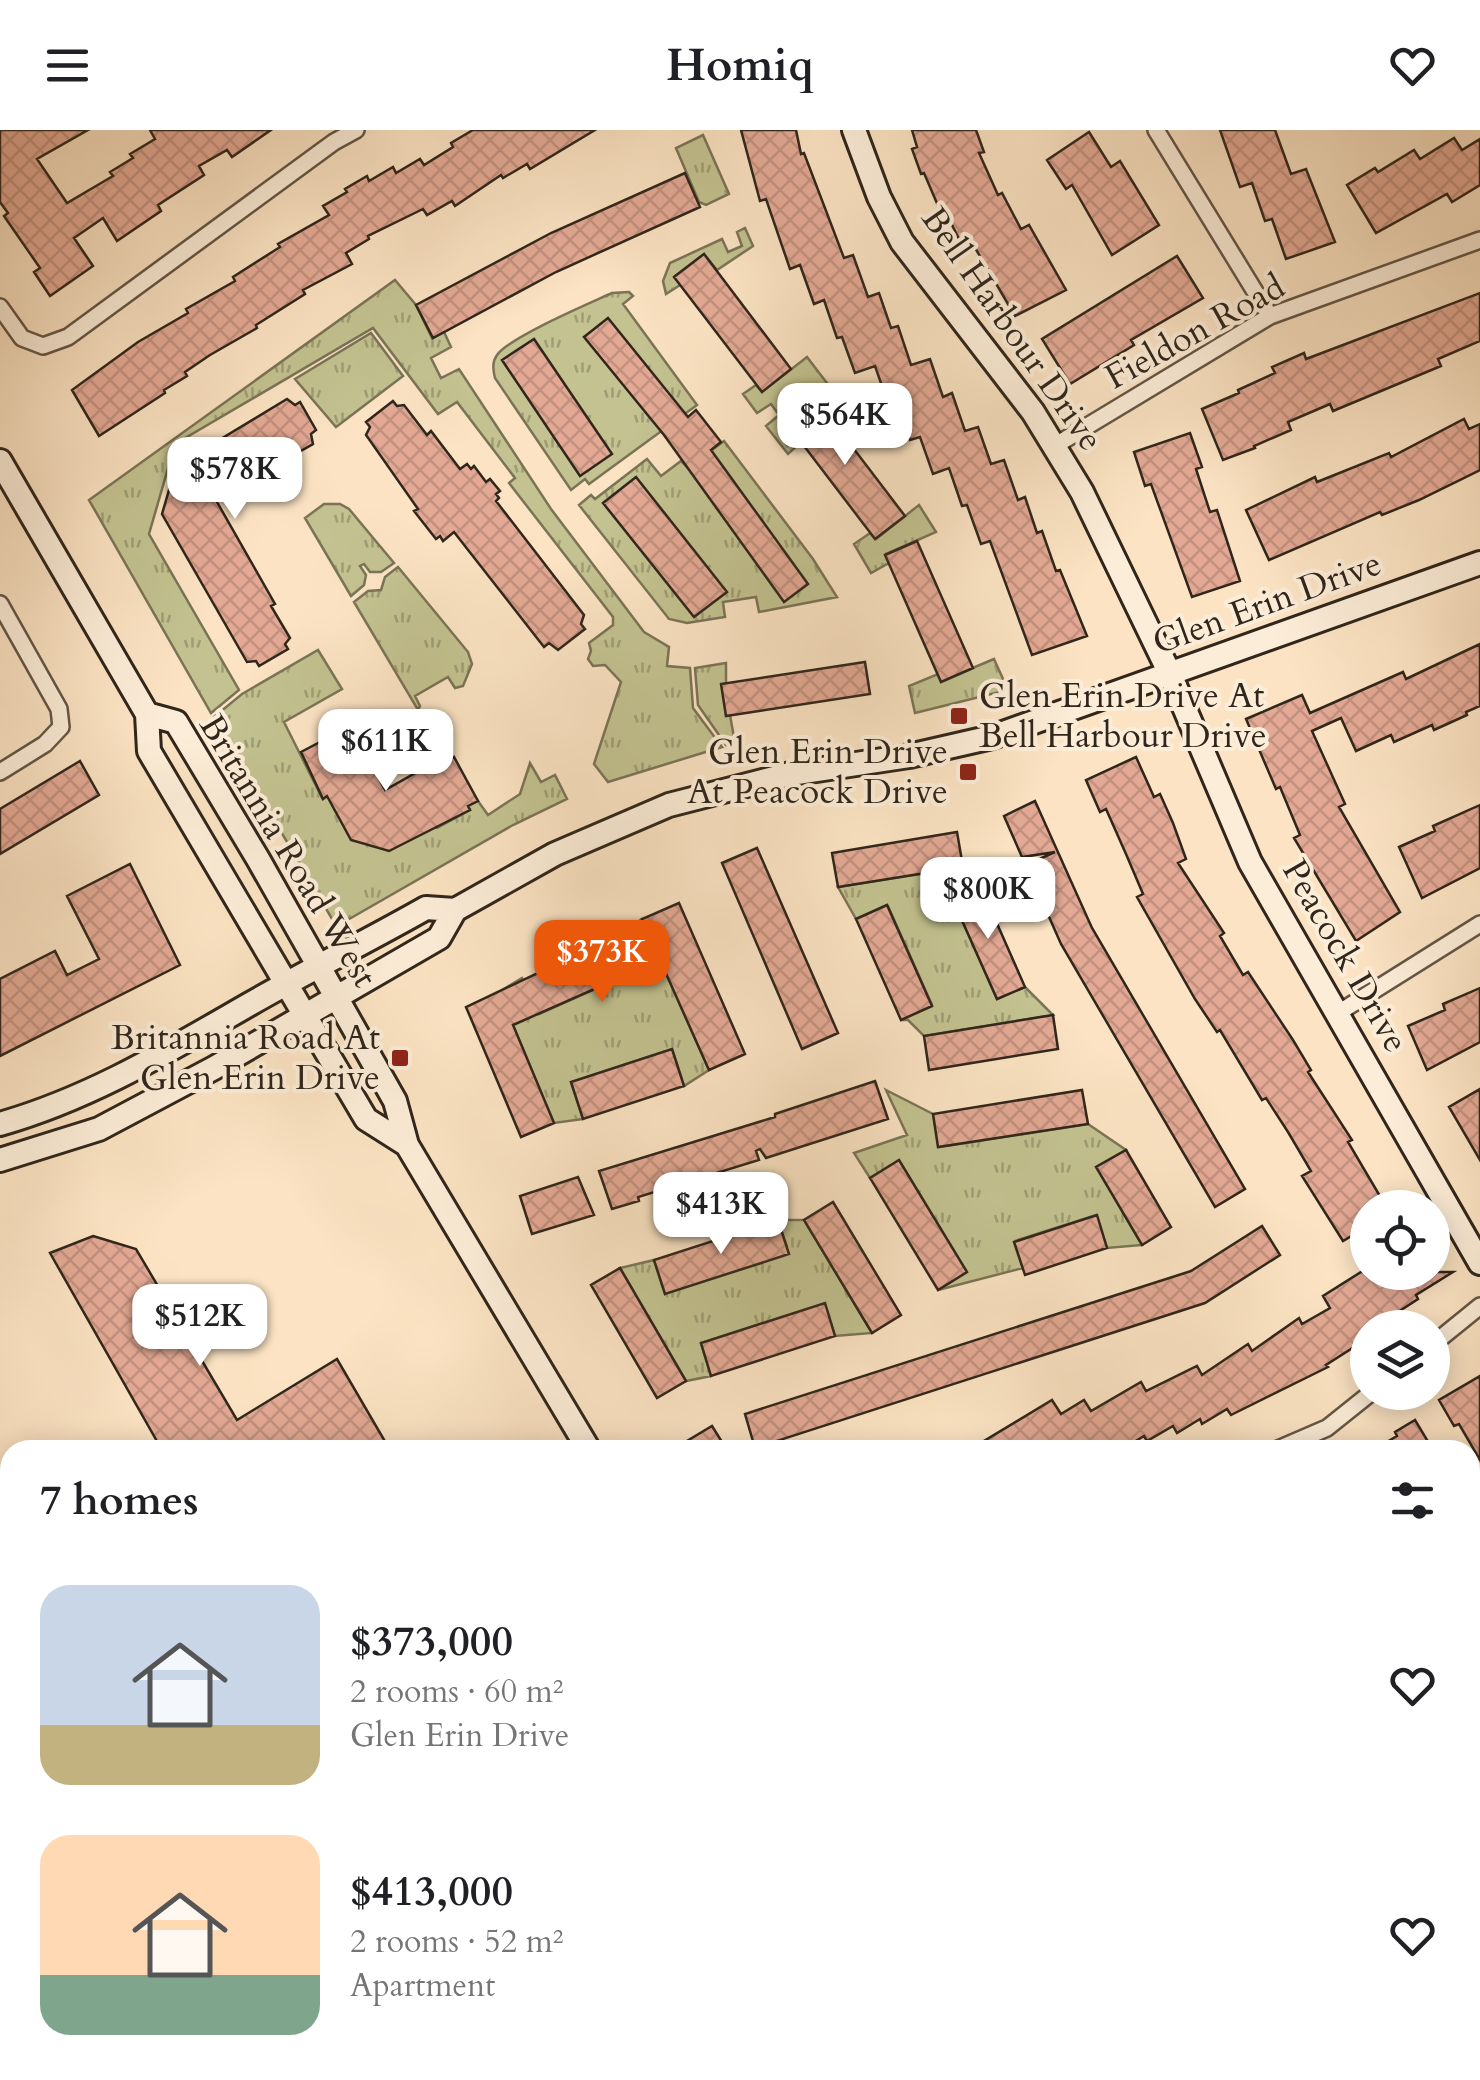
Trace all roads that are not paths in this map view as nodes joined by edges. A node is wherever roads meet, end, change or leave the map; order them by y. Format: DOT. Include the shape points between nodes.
graph roads {
  1 [pos="356,130"];
  2 [pos="854,130"];
  3 [pos="1156,130"];
  4 [pos="1480,240"];
  5 [pos="0,308"];
  6 [pos="1270,316"];
  7 [pos="1056,445"];
  8 [pos="0,460"];
  9 [pos="1480,563"];
  10 [pos="0,604"];
  11 [pos="1170,674"];
  12 [pos="147,714"];
  13 [pos="0,772"];
  14 [pos="455,910"];
  15 [pos="1480,924"];
  16 [pos="319,968"];
  17 [pos="287,984"];
  18 [pos="335,998"];
  19 [pos="1338,1013"];
  20 [pos="305,1015"];
  21 [pos="0,1124"];
  22 [pos="407,1145"];
  23 [pos="0,1160"];
  24 [pos="1480,1263"];
  25 [pos="1480,1306"];
  26 [pos="1450,1330"];
  27 [pos="1350,1410"];
  28 [pos="583,1440"];
  29 [pos="1299,1440"];
  1 -- 5 [label="street" via="68,336 43,346 22,338"];
  2 -- 7 [label="street, Bell Harbour Drive" via="902,242"];
  3 -- 6 [label="street"];
  4 -- 6 [label="street, Fieldon Road"];
  6 -- 7 [label="street, Fieldon Road"];
  7 -- 11 [label="street, Bell Harbour Drive"];
  8 -- 12 [label="street, Britannia Road West"];
  9 -- 11 [label="street, Glen Erin Drive"];
  10 -- 13 [label="street" via="59,708 61,728"];
  11 -- 14 [label="street, Glen Erin Drive" via="992,737 790,774 669,805 555,854"];
  11 -- 19 [label="street, Peacock Drive" via="1250,862"];
  12 -- 16 [label="street, Britannia Road West" via="176,722"];
  12 -- 17 [label="street, Britannia Road West" via="149,751"];
  14 -- 16 [label="street, Glen Erin Drive" via="426,908"];
  14 -- 18 [label="street, Glen Erin Drive" via="439,938"];
  15 -- 19 [label="street"];
  16 -- 17 [label="street, Glen Erin Drive"];
  16 -- 18 [label="street, Britannia Road West"];
  17 -- 20 [label="street, Britannia Road West"];
  17 -- 21 [label="street, Glen Erin Drive" via="83,1096"];
  18 -- 20 [label="street, Glen Erin Drive"];
  18 -- 22 [label="street, Britannia Road West" via="395,1100"];
  19 -- 24 [label="street, Peacock Drive"];
  20 -- 22 [label="street, Britannia Road West" via="366,1119"];
  20 -- 23 [label="street, Glen Erin Drive" via="99,1129"];
  22 -- 28 [label="street, Britannia Road West"];
  25 -- 26 [label="street"];
  27 -- 29 [label="street"];
}
